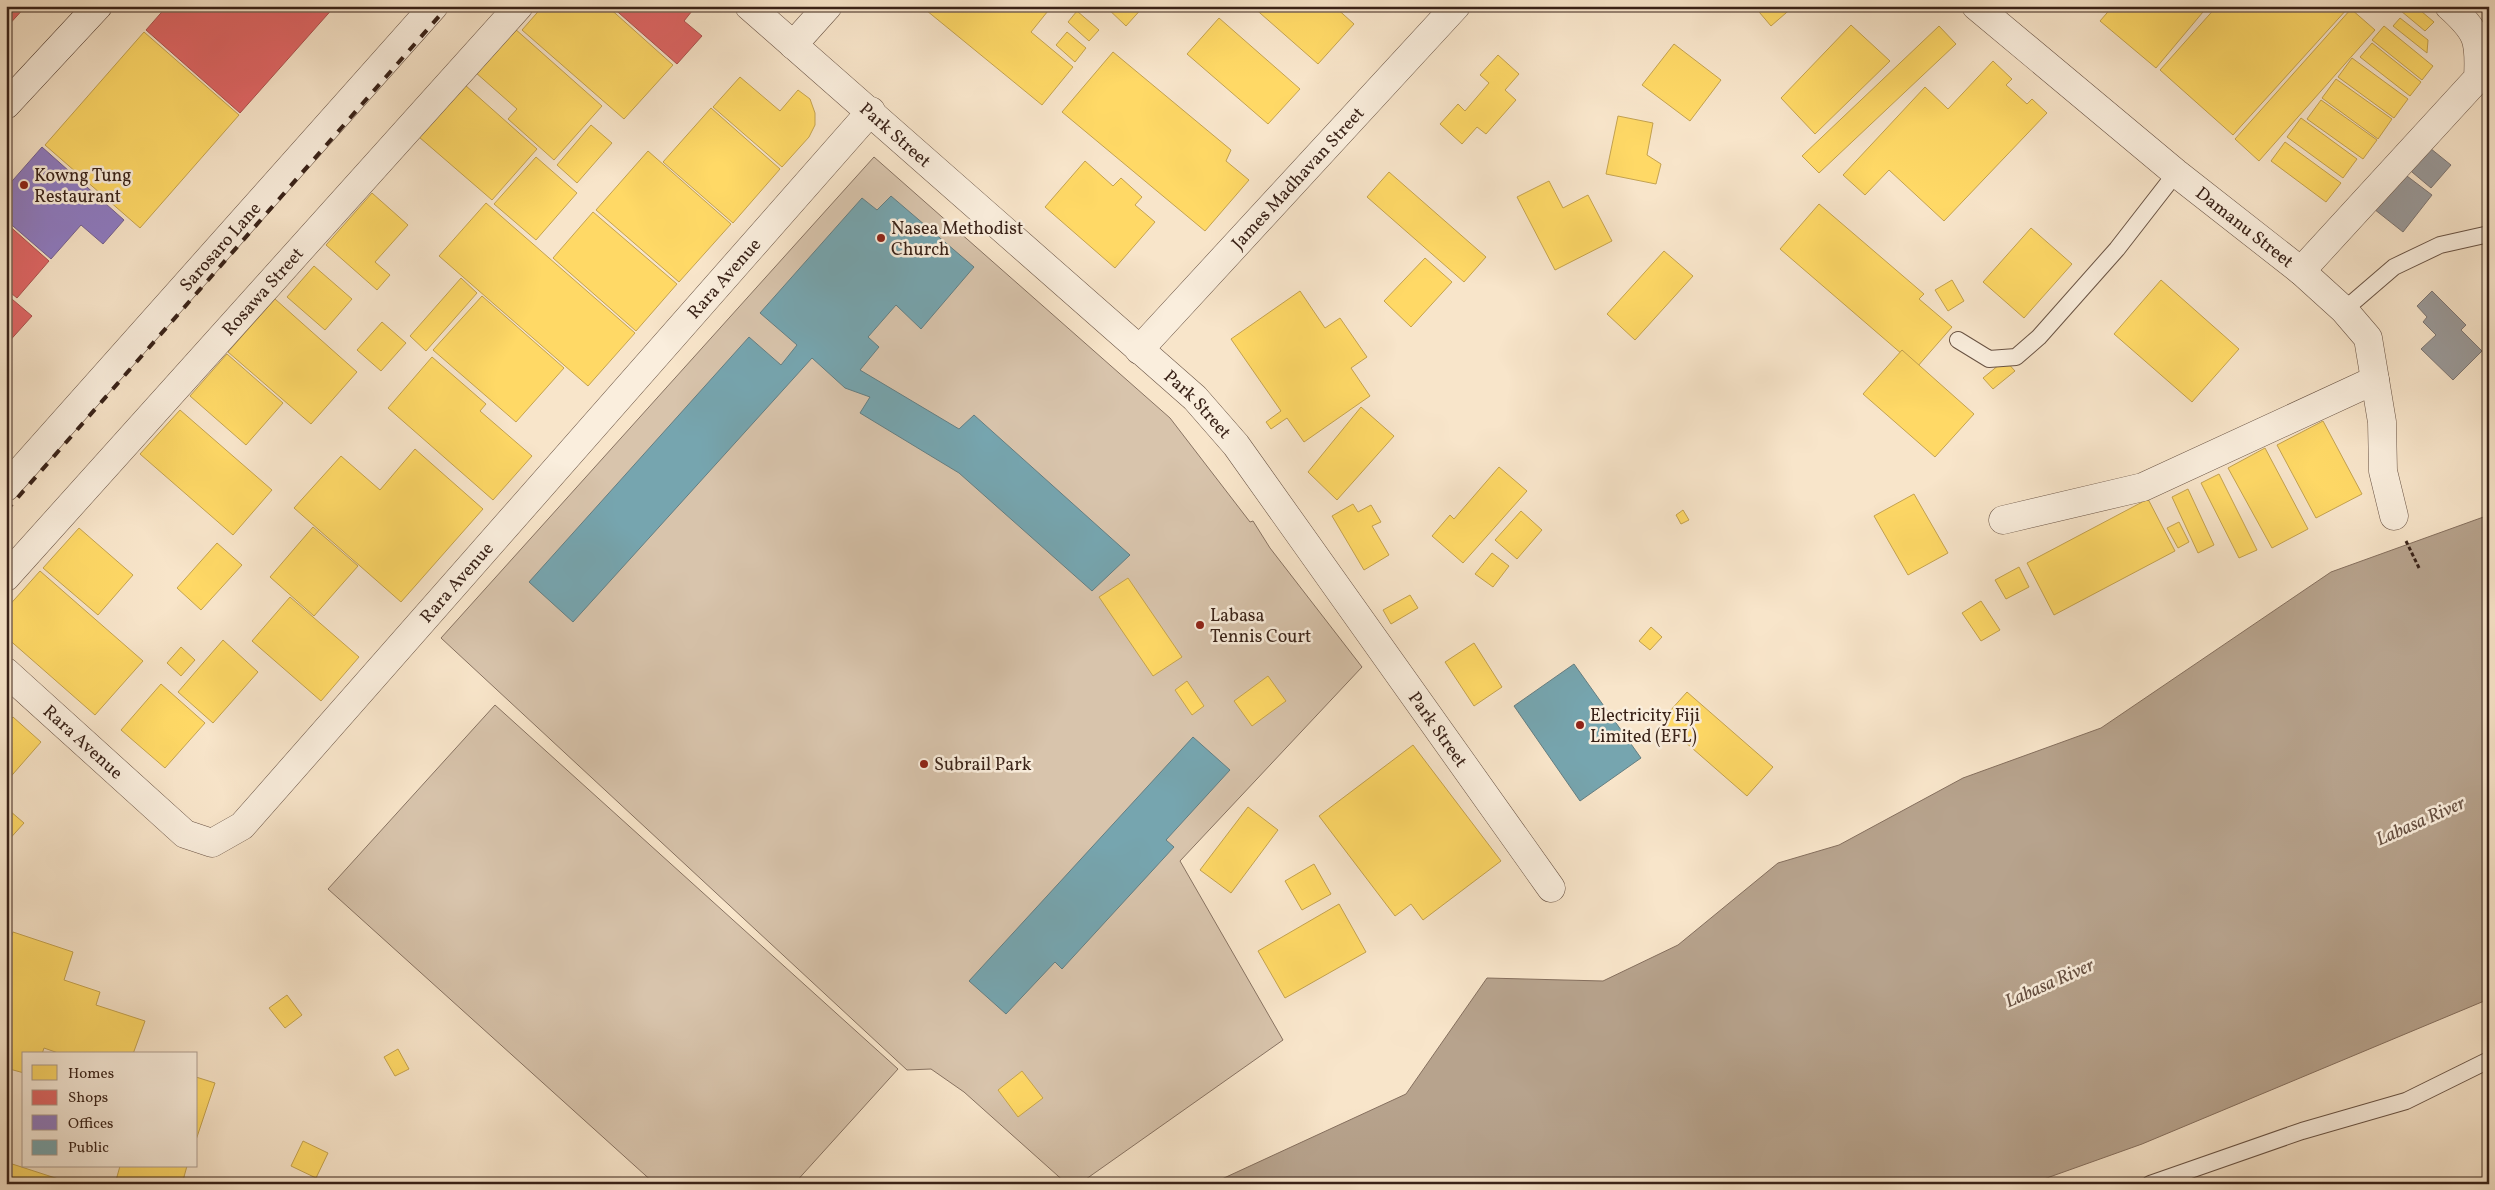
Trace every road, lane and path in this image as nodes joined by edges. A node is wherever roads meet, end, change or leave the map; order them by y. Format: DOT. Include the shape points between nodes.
graph roads {
  1 [pos="98,6"];
  2 [pos="434,6"];
  3 [pos="518,6"];
  4 [pos="749,6"];
  5 [pos="828,6"];
  6 [pos="1456,6"];
  7 [pos="2450,6"];
  8 [pos="1982,8"];
  9 [pos="793,44"];
  10 [pos="6,105"];
  11 [pos="871,111"];
  12 [pos="2176,173"];
  13 [pos="2489,234"];
  14 [pos="2301,270"];
  15 [pos="2344,310"];
  16 [pos="1958,340"];
  17 [pos="1139,350"];
  18 [pos="2375,380"];
  19 [pos="6,487"];
  20 [pos="2394,516"];
  21 [pos="2003,520"];
  22 [pos="6,577"];
  23 [pos="6,672"];
  24 [pos="1551,888"];
  25 [pos="2489,1060"];
  26 [pos="2150,1184"];
  1 -- 10 [label="street"];
  2 -- 19 [label="street, Sarosaro Lane"];
  3 -- 22 [label="street, Rosawa Street"];
  4 -- 9 [label="street, Park Street"];
  5 -- 9 [label="street"];
  6 -- 17 [label="street, James Madhavan Street"];
  7 -- 14 [label="street" via="2471,26 2480,51 2478,78"];
  8 -- 12 [label="street, Damanu Street"];
  9 -- 11 [label="street, Park Street"];
  11 -- 17 [label="street, Park Street"];
  11 -- 23 [label="street, Rara Avenue" via="242,826 212,843 185,834"];
  12 -- 14 [label="street, Damanu Street"];
  12 -- 16 [label="lane" via="2117,249 2039,337 2016,357 1989,359"];
  13 -- 15 [label="lane" via="2440,245 2394,267"];
  14 -- 15 [label="street, Damanu Street"];
  15 -- 18 [label="street, Damanu Street" via="2368,338"];
  17 -- 24 [label="street, Park Street" via="1195,398 1236,445"];
  18 -- 20 [label="street, Damanu Street" via="2382,422 2383,471"];
  18 -- 21 [label="street" via="2143,487"];
  25 -- 26 [label="lane" via="2406,1101 2302,1131"];
}
